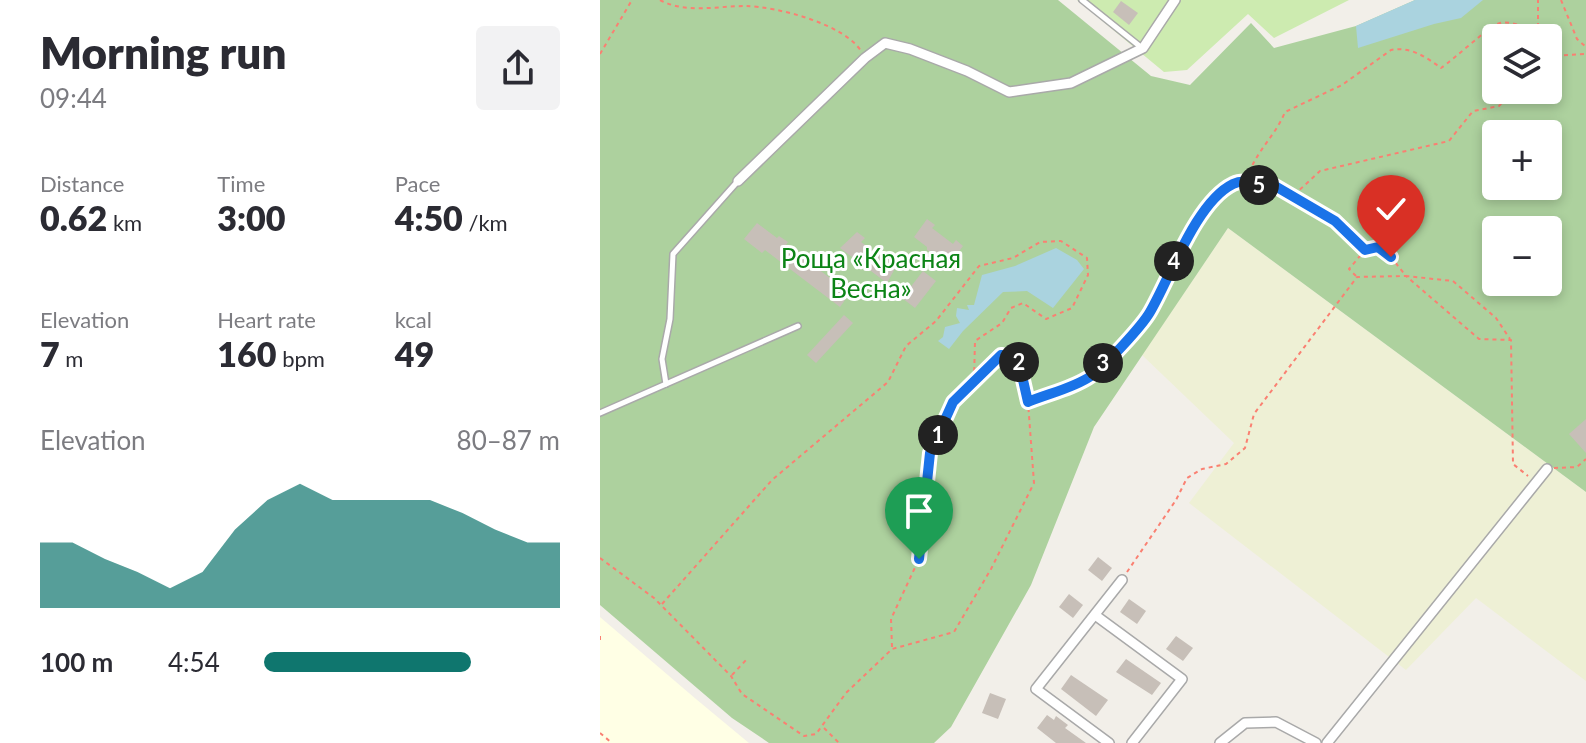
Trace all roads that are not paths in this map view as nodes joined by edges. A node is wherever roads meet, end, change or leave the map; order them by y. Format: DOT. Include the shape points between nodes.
graph roads {
  1 [pos="1082,0"];
  2 [pos="1175,0"];
  3 [pos="1143,48"];
  4 [pos="738,181"];
  5 [pos="798,326"];
  6 [pos="666,384"];
  7 [pos="600,413"];
  8 [pos="1547,469"];
  9 [pos="1122,580"];
  10 [pos="1095,615"];
  11 [pos="1109,743"];
  12 [pos="1132,743"];
  13 [pos="1220,743"];
  14 [pos="1316,743"];
  15 [pos="1327,743"];
  1 -- 3 [label="lane"];
  2 -- 3 [label="street"];
  3 -- 4 [label="street" via="1071,83 1009,92 967,71 885,43"];
  4 -- 6 [label="lane" via="673,254 662,359"];
  5 -- 6 [label="lane"];
  6 -- 7 [label="lane"];
  8 -- 15 [label="street"];
  9 -- 10 [label="street"];
  10 -- 11 [label="street" via="1036,689"];
  10 -- 12 [label="street" via="1182,679"];
  13 -- 14 [label="street" via="1245,723 1276,722"];
}
